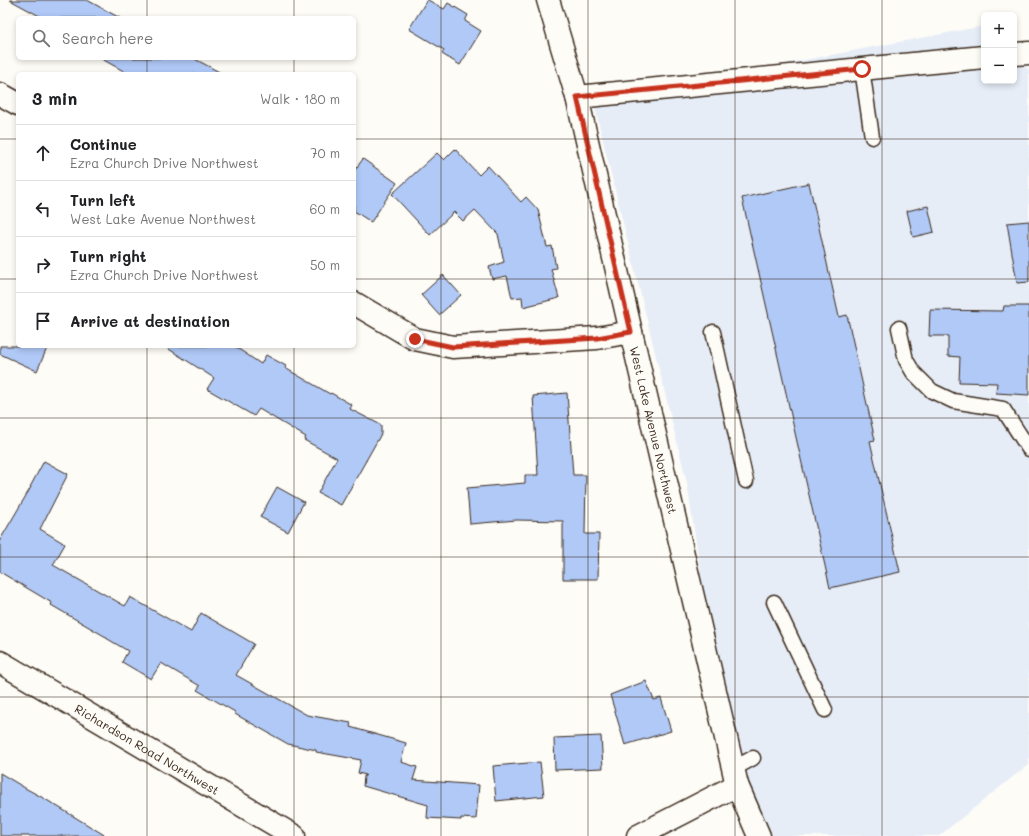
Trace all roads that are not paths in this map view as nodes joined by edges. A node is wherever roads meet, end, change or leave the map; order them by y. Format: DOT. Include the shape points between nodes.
graph roads {
  1 [pos="548,0"];
  2 [pos="1029,53"];
  3 [pos="1017,54"];
  4 [pos="981,57"];
  5 [pos="862,69"];
  6 [pos="0,94"];
  7 [pos="577,97"];
  8 [pos="16,103"];
  9 [pos="872,137"];
  10 [pos="356,304"];
  11 [pos="899,328"];
  12 [pos="631,332"];
  13 [pos="713,332"];
  14 [pos="1029,449"];
  15 [pos="746,481"];
  16 [pos="774,602"];
  17 [pos="0,662"];
  18 [pos="826,710"];
  19 [pos="753,758"];
  20 [pos="735,777"];
  21 [pos="294,836"];
  22 [pos="638,836"];
  23 [pos="759,836"];
  1 -- 7 [label="street, West Lake Avenue Northwest"];
  2 -- 3 [label="street"];
  4 -- 5 [label="street"];
  5 -- 7 [label="street"];
  5 -- 9 [label="lane"];
  6 -- 8 [label="street"];
  7 -- 12 [label="street, West Lake Avenue Northwest"];
  10 -- 12 [label="street" via="415,339 453,347 597,338"];
  11 -- 14 [label="lane" via="906,360 913,372 932,391 953,401 1003,409"];
  12 -- 20 [label="street, West Lake Avenue Northwest"];
  13 -- 15 [label="lane"];
  16 -- 18 [label="lane"];
  17 -- 21 [label="street, Richardson Road Northwest"];
  19 -- 20 [label="lane"];
  20 -- 22 [label="street"];
  20 -- 23 [label="street, West Lake Avenue Northwest"];
}
